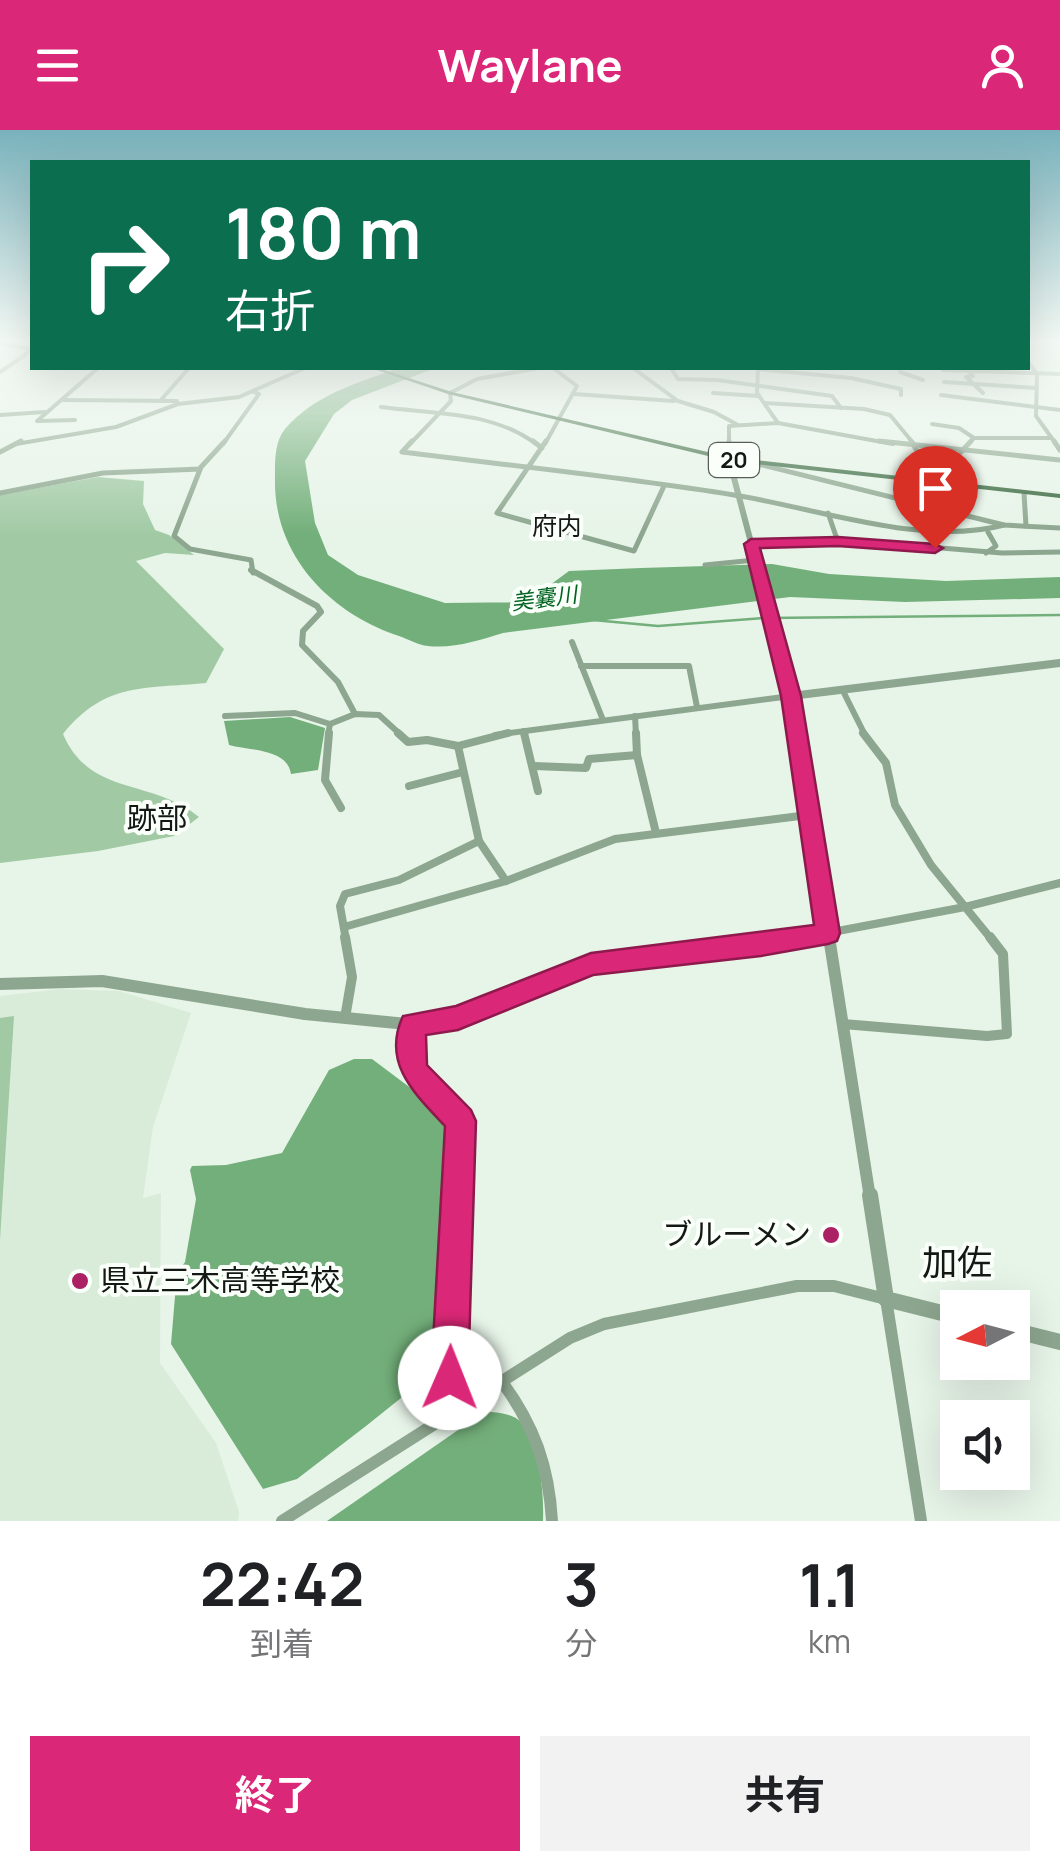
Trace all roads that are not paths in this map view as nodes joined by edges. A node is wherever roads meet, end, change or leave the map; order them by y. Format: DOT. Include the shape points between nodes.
graph roads {
  1 [pos="56,405"];
  2 [pos="180,405"];
  3 [pos="251,405"];
  4 [pos="446,405"];
  5 [pos="501,405"];
  6 [pos="568,405"];
  7 [pos="691,405"];
  8 [pos="766,405"];
  9 [pos="782,405"];
  10 [pos="839,405"];
  11 [pos="1027,405"];
  12 [pos="1036,406"];
  13 [pos="381,407"];
  14 [pos="841,408"];
  15 [pos="1060,410"];
  16 [pos="47,412"];
  17 [pos="0,414"];
  18 [pos="438,414"];
  19 [pos="75,420"];
  20 [pos="560,420"];
  21 [pos="778,422"];
  22 [pos="738,424"];
  23 [pos="932,424"];
  24 [pos="974,438"];
  25 [pos="1051,438"];
  26 [pos="542,448"];
  27 [pos="918,448"];
  28 [pos="1060,450"];
  29 [pos="4,451"];
  30 [pos="961,452"];
  31 [pos="730,459"];
  32 [pos="1060,460"];
  33 [pos="754,462"];
  34 [pos="0,464"];
  35 [pos="200,469"];
  36 [pos="528,469"];
  37 [pos="930,483"];
  38 [pos="664,486"];
  39 [pos="0,493"];
  40 [pos="1024,494"];
  41 [pos="738,495"];
  42 [pos="1060,496"];
  43 [pos="920,506"];
  44 [pos="828,513"];
  45 [pos="1004,525"];
  46 [pos="1026,526"];
  47 [pos="928,528"];
  48 [pos="1060,528"];
  49 [pos="988,532"];
  50 [pos="838,542"];
  51 [pos="751,544"];
  52 [pos="935,548"];
  53 [pos="986,552"];
  54 [pos="1060,552"];
  55 [pos="755,560"];
  56 [pos="705,565"];
  57 [pos="572,642"];
  58 [pos="1060,663"];
  59 [pos="581,666"];
  60 [pos="843,691"];
  61 [pos="791,696"];
  62 [pos="697,707"];
  63 [pos="355,714"];
  64 [pos="225,716"];
  65 [pos="635,716"];
  66 [pos="602,720"];
  67 [pos="330,724"];
  68 [pos="524,731"];
  69 [pos="458,746"];
  70 [pos="637,755"];
  71 [pos="534,766"];
  72 [pos="464,772"];
  73 [pos="410,786"];
  74 [pos="538,791"];
  75 [pos="341,808"];
  76 [pos="808,816"];
  77 [pos="656,833"];
  78 [pos="478,841"];
  79 [pos="506,881"];
  80 [pos="1060,883"];
  81 [pos="965,907"];
  82 [pos="344,928"];
  83 [pos="828,933"];
  84 [pos="0,984"];
  85 [pos="345,1018"];
  86 [pos="412,1024"];
  87 [pos="842,1024"];
  88 [pos="886,1298"];
  89 [pos="940,1312"];
  90 [pos="1030,1334"];
  91 [pos="1060,1342"];
  92 [pos="502,1382"];
  93 [pos="461,1406"];
  94 [pos="282,1521"];
  95 [pos="552,1521"];
  96 [pos="921,1521"];
  1 -- 16 [label="street"];
  2 -- 29 [label="street" via="116,427 21,441"];
  3 -- 35 [label="street"];
  4 -- 18 [label="street"];
  5 -- 20 [label="main road, 20"];
  6 -- 20 [label="street"];
  7 -- 22 [label="street"];
  8 -- 21 [label="street"];
  9 -- 14 [label="street"];
  10 -- 14 [label="street"];
  11 -- 12 [label="street"];
  12 -- 15 [label="street"];
  12 -- 25 [label="street"];
  13 -- 18 [label="street"];
  14 -- 27 [label="street" via="890,416"];
  16 -- 17 [label="street"];
  16 -- 19 [label="street" via="37,421"];
  18 -- 26 [label="street" via="514,428"];
  18 -- 36 [label="street" via="402,452"];
  20 -- 26 [label="street"];
  20 -- 31 [label="main road, 20"];
  21 -- 22 [label="street"];
  21 -- 27 [label="street"];
  22 -- 31 [label="street" via="729,426"];
  23 -- 24 [label="street"];
  24 -- 25 [label="street"];
  24 -- 30 [label="street"];
  25 -- 28 [label="street"];
  26 -- 36 [label="street"];
  27 -- 30 [label="street"];
  27 -- 37 [label="street"];
  29 -- 34 [label="street"];
  30 -- 32 [label="street"];
  31 -- 33 [label="main road, 20"];
  31 -- 41 [label="street"];
  33 -- 37 [label="main road, 20"];
  33 -- 43 [label="street"];
  35 -- 39 [label="street" via="104,473"];
  35 -- 63 [label="street" via="175,539 190,549 251,560 251,572 317,606 320,612 300,637 306,654 343,688"];
  36 -- 38 [label="street"];
  36 -- 38 [label="street" via="497,513 634,551"];
  37 -- 40 [label="main road, 20"];
  37 -- 43 [label="street"];
  38 -- 41 [label="street"];
  40 -- 42 [label="main road, 20"];
  40 -- 46 [label="street"];
  41 -- 44 [label="street"];
  41 -- 51 [label="street"];
  43 -- 45 [label="street"];
  43 -- 47 [label="street"];
  44 -- 47 [label="street"];
  44 -- 50 [label="street"];
  45 -- 46 [label="street"];
  45 -- 49 [label="street"];
  46 -- 48 [label="street"];
  47 -- 49 [label="street"];
  47 -- 52 [label="street"];
  49 -- 53 [label="street" via="996,546"];
  50 -- 51 [label="street"];
  50 -- 52 [label="street"];
  51 -- 55 [label="street"];
  52 -- 53 [label="street"];
  53 -- 54 [label="street"];
  55 -- 56 [label="street"];
  55 -- 61 [label="street"];
  57 -- 59 [label="street"];
  58 -- 60 [label="street"];
  59 -- 62 [label="street" via="690,666"];
  59 -- 66 [label="street"];
  60 -- 61 [label="street"];
  60 -- 81 [label="street" via="892,774 896,804"];
  61 -- 62 [label="street"];
  61 -- 76 [label="street"];
  62 -- 65 [label="street"];
  63 -- 67 [label="street"];
  63 -- 69 [label="street" via="379,714 408,742"];
  64 -- 67 [label="street" via="295,713"];
  65 -- 66 [label="street"];
  65 -- 70 [label="street"];
  66 -- 68 [label="street"];
  67 -- 75 [label="street" via="326,794"];
  68 -- 69 [label="street"];
  68 -- 71 [label="street"];
  69 -- 72 [label="street"];
  70 -- 71 [label="street" via="589,758 586,768"];
  70 -- 77 [label="street"];
  71 -- 74 [label="street"];
  72 -- 73 [label="street"];
  72 -- 78 [label="street"];
  76 -- 77 [label="street"];
  76 -- 83 [label="street"];
  77 -- 79 [label="street" via="616,840"];
  78 -- 79 [label="street"];
  78 -- 82 [label="street" via="400,880 345,894"];
  79 -- 82 [label="street"];
  80 -- 81 [label="street"];
  81 -- 83 [label="street"];
  81 -- 87 [label="street" via="1003,954 1007,1034"];
  82 -- 85 [label="street" via="352,977"];
  83 -- 86 [label="street" via="591,964 458,1018"];
  83 -- 87 [label="street"];
  84 -- 85 [label="street" via="121,984"];
  85 -- 86 [label="street"];
  86 -- 93 [label="street" via="410,1062 460,1121 450,1378"];
  87 -- 88 [label="street"];
  88 -- 89 [label="street"];
  88 -- 92 [label="street" via="797,1286 604,1324"];
  88 -- 96 [label="street"];
  90 -- 91 [label="street"];
  92 -- 93 [label="street"];
  92 -- 95 [label="street" via="539,1441"];
  93 -- 94 [label="street"];
}
